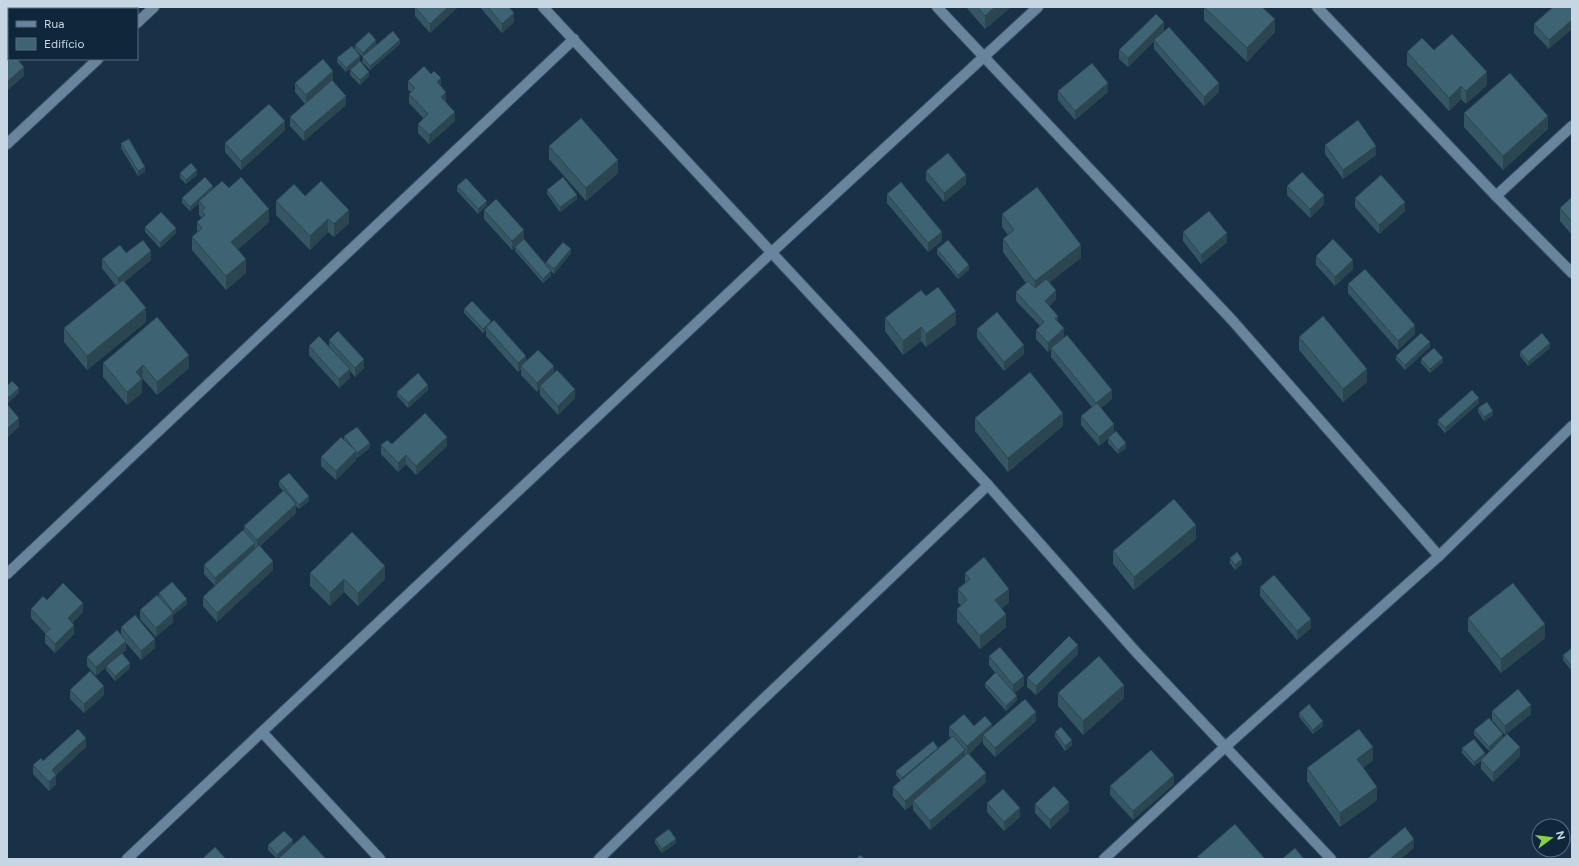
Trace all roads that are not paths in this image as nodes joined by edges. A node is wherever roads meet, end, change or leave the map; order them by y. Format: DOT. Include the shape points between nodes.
graph roads {
  1 [pos="154,7"];
  2 [pos="543,7"];
  3 [pos="937,7"];
  4 [pos="1038,7"];
  5 [pos="1317,7"];
  6 [pos="138,22"];
  7 [pos="574,40"];
  8 [pos="983,57"];
  9 [pos="97,60"];
  10 [pos="1572,126"];
  11 [pos="7,144"];
  12 [pos="1496,196"];
  13 [pos="772,252"];
  14 [pos="1572,273"];
  15 [pos="1572,426"];
  16 [pos="988,485"];
  17 [pos="1439,556"];
  18 [pos="7,574"];
  19 [pos="262,732"];
  20 [pos="1225,747"];
  21 [pos="127,859"];
  22 [pos="380,859"];
  23 [pos="599,859"];
  24 [pos="1104,859"];
  25 [pos="1331,859"];
  1 -- 6 [label="street"];
  2 -- 7 [label="street"];
  3 -- 8 [label="street"];
  4 -- 8 [label="street"];
  5 -- 12 [label="street"];
  7 -- 13 [label="street"];
  7 -- 18 [label="street"];
  8 -- 13 [label="street"];
  8 -- 17 [label="street" via="1232,320"];
  9 -- 11 [label="street"];
  10 -- 12 [label="street"];
  12 -- 14 [label="street"];
  13 -- 16 [label="street"];
  13 -- 19 [label="street"];
  15 -- 17 [label="street"];
  16 -- 20 [label="street" via="1136,652"];
  16 -- 23 [label="street"];
  17 -- 20 [label="street"];
  19 -- 21 [label="street"];
  19 -- 22 [label="street"];
  20 -- 24 [label="street"];
  20 -- 25 [label="street"];
}
